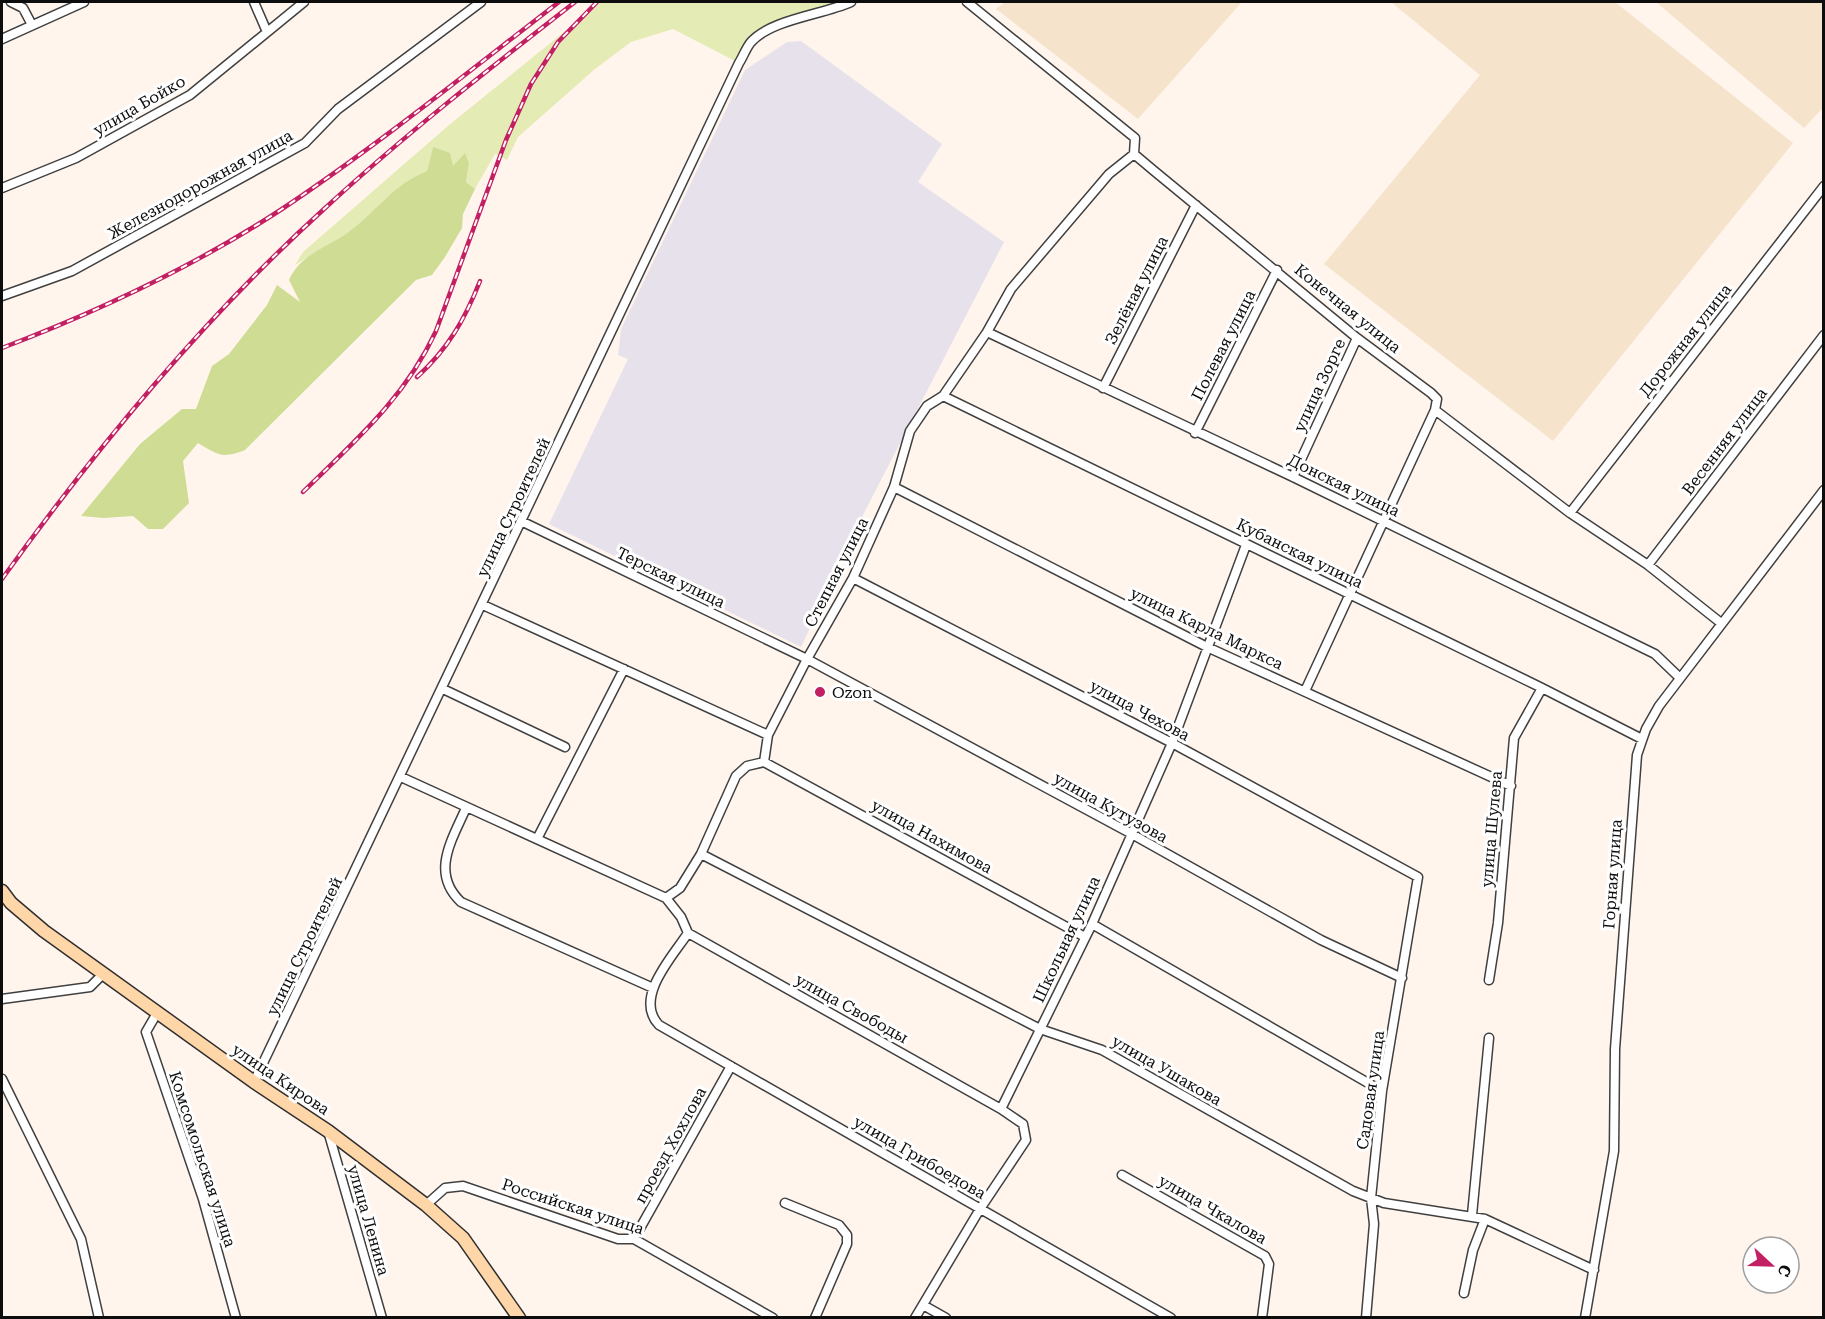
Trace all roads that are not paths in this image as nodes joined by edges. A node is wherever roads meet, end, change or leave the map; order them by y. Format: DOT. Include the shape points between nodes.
graph roads {
  1 [pos="11,2"];
  2 [pos="84,2"];
  3 [pos="254,2"];
  4 [pos="304,2"];
  5 [pos="480,2"];
  6 [pos="851,2"];
  7 [pos="967,2"];
  8 [pos="24,5"];
  9 [pos="67,5"];
  10 [pos="32,25"];
  11 [pos="267,32"];
  12 [pos="2,39"];
  13 [pos="1134,154"];
  14 [pos="1824,186"];
  15 [pos="2,188"];
  16 [pos="1196,205"];
  17 [pos="1277,270"];
  18 [pos="2,296"];
  19 [pos="987,332"];
  20 [pos="1824,335"];
  21 [pos="1357,338"];
  22 [pos="1103,388"];
  23 [pos="943,396"];
  24 [pos="1435,411"];
  25 [pos="1195,433"];
  26 [pos="1293,477"];
  27 [pos="894,487"];
  28 [pos="1824,490"];
  29 [pos="1570,513"];
  30 [pos="523,522"];
  31 [pos="1385,522"];
  32 [pos="1246,545"];
  33 [pos="1648,565"];
  34 [pos="853,578"];
  35 [pos="1351,594"];
  36 [pos="483,604"];
  37 [pos="1721,623"];
  38 [pos="1207,647"];
  39 [pos="807,659"];
  40 [pos="624,669"];
  41 [pos="1680,678"];
  42 [pos="1542,688"];
  43 [pos="443,689"];
  44 [pos="1305,691"];
  45 [pos="768,735"];
  46 [pos="1642,740"];
  47 [pos="1172,743"];
  48 [pos="565,747"];
  49 [pos="764,762"];
  50 [pos="402,777"];
  51 [pos="1511,786"];
  52 [pos="466,808"];
  53 [pos="1130,833"];
  54 [pos="537,839"];
  55 [pos="701,854"];
  56 [pos="1412,872"];
  57 [pos="2,891"];
  58 [pos="666,898"];
  59 [pos="1092,924"];
  60 [pos="688,933"];
  61 [pos="1085,937"];
  62 [pos="104,974"];
  63 [pos="1402,978"];
  64 [pos="1489,980"];
  65 [pos="653,988"];
  66 [pos="2,999"];
  67 [pos="158,1013"];
  68 [pos="1040,1029"];
  69 [pos="1489,1038"];
  70 [pos="731,1066"];
  71 [pos="2,1079"];
  72 [pos="254,1082"];
  73 [pos="1383,1091"];
  74 [pos="1001,1109"];
  75 [pos="328,1131"];
  76 [pos="1122,1174"];
  77 [pos="1371,1198"];
  78 [pos="785,1203"];
  79 [pos="426,1205"];
  80 [pos="980,1209"];
  81 [pos="1472,1215"];
  82 [pos="1485,1219"];
  83 [pos="634,1239"];
  84 [pos="1594,1270"];
  85 [pos="1464,1293"];
  86 [pos="923,1305"];
  87 [pos="99,1317"];
  88 [pos="236,1317"];
  89 [pos="382,1317"];
  90 [pos="519,1317"];
  91 [pos="772,1317"];
  92 [pos="815,1317"];
  93 [pos="915,1317"];
  94 [pos="946,1317"];
  95 [pos="1171,1317"];
  96 [pos="1262,1317"];
  97 [pos="1366,1317"];
  98 [pos="1585,1317"];
  1 -- 8 [label="street"];
  2 -- 9 [label="street"];
  3 -- 11 [label="street"];
  4 -- 11 [label="street, улица Бойко"];
  5 -- 18 [label="street, Железнодорожная улица" via="338,108 305,143 72,271"];
  6 -- 30 [label="street, улица Строителей" via="783,24 751,42"];
  7 -- 13 [label="street, Конечная улица" via="1135,138"];
  8 -- 10 [label="street"];
  9 -- 10 [label="street"];
  10 -- 12 [label="street"];
  11 -- 15 [label="street, улица Бойко" via="190,94 76,158"];
  13 -- 16 [label="street, Конечная улица"];
  13 -- 19 [label="street, Степная улица" via="1109,174 1011,289"];
  14 -- 29 [label="street, Дорожная улица"];
  16 -- 17 [label="street, Конечная улица"];
  16 -- 22 [label="street, Зелёная улица"];
  17 -- 21 [label="street, Конечная улица"];
  17 -- 25 [label="street, Полевая улица"];
  19 -- 22 [label="street, Донская улица"];
  19 -- 23 [label="street, Степная улица"];
  20 -- 33 [label="street, Весенняя улица"];
  21 -- 24 [label="street, Конечная улица" via="1431,393 1437,399"];
  21 -- 26 [label="street, улица Зорге"];
  22 -- 25 [label="street, Донская улица"];
  23 -- 27 [label="street, Степная улица" via="927,406 910,431"];
  23 -- 32 [label="street, Кубанская улица"];
  24 -- 29 [label="street, Конечная улица"];
  24 -- 31 [label="street"];
  25 -- 26 [label="street, Донская улица"];
  26 -- 31 [label="street, Донская улица"];
  27 -- 34 [label="street, Степная улица"];
  27 -- 38 [label="street, улица Карла Маркса"];
  28 -- 37 [label="street, Горная улица"];
  29 -- 33 [label="street, Конечная улица"];
  30 -- 36 [label="street, улица Строителей"];
  30 -- 39 [label="street, Терская улица"];
  31 -- 35 [label="street"];
  31 -- 41 [label="street, Донская улица" via="1655,654"];
  32 -- 35 [label="street, Кубанская улица"];
  32 -- 38 [label="street, Школьная улица"];
  33 -- 37 [label="street, Конечная улица"];
  34 -- 39 [label="street, Степная улица"];
  34 -- 47 [label="street, улица Чехова"];
  35 -- 42 [label="street, Кубанская улица"];
  35 -- 44 [label="street"];
  36 -- 40 [label="street"];
  36 -- 43 [label="street, улица Строителей"];
  37 -- 41 [label="street, Горная улица"];
  38 -- 44 [label="street, улица Карла Маркса"];
  38 -- 47 [label="street, Школьная улица"];
  39 -- 45 [label="street, Степная улица"];
  39 -- 53 [label="street, улица Кутузова"];
  40 -- 45 [label="street"];
  40 -- 54 [label="street"];
  41 -- 46 [label="street, Горная улица" via="1659,706"];
  42 -- 46 [label="street, Кубанская улица"];
  42 -- 51 [label="street, улица Шулева" via="1514,738"];
  43 -- 48 [label="street"];
  43 -- 50 [label="street, улица Строителей"];
  44 -- 51 [label="street, улица Карла Маркса"];
  45 -- 49 [label="street, Степная улица"];
  46 -- 84 [label="street, Горная улица" via="1634,778 1615,1049 1614,1151"];
  47 -- 53 [label="street, Школьная улица"];
  47 -- 56 [label="street, улица Чехова"];
  49 -- 55 [label="street" via="747,766 736,777"];
  49 -- 61 [label="street, улица Нахимова"];
  50 -- 52 [label="street"];
  50 -- 72 [label="street, улица Строителей"];
  51 -- 64 [label="street, улица Шулева"];
  52 -- 54 [label="street"];
  52 -- 65 [label="street" via="444,861 446,879 454,896 468,906"];
  53 -- 59 [label="street, Школьная улица"];
  53 -- 63 [label="street, улица Кутузова" via="1321,940"];
  54 -- 58 [label="street"];
  55 -- 58 [label="street" via="680,888"];
  55 -- 68 [label="street, улица Ушакова"];
  56 -- 63 [label="street, Садовая улица" via="1419,884"];
  57 -- 62 [label="main road, улица Кирова" via="44,931"];
  58 -- 60 [label="street"];
  59 -- 61 [label="street, Школьная улица"];
  59 -- 73 [label="street"];
  60 -- 65 [label="street"];
  60 -- 74 [label="street, улица Свободы"];
  61 -- 68 [label="street, Школьная улица"];
  62 -- 66 [label="street" via="90,987"];
  62 -- 67 [label="main road, улица Кирова"];
  63 -- 73 [label="street, Садовая улица"];
  65 -- 70 [label="street, улица Грибоедова" via="650,1005 655,1021"];
  67 -- 72 [label="main road, улица Кирова"];
  67 -- 88 [label="street, Комсомольская улица" via="146,1032 203,1199"];
  68 -- 74 [label="street, Школьная улица"];
  68 -- 77 [label="street, улица Ушакова" via="1102,1050 1308,1168"];
  69 -- 81 [label="street"];
  70 -- 80 [label="street, улица Грибоедова"];
  70 -- 83 [label="street, проезд Хохлова"];
  71 -- 87 [label="street" via="81,1239"];
  72 -- 75 [label="main road, улица Кирова"];
  73 -- 77 [label="street, Садовая улица"];
  74 -- 80 [label="street" via="1023,1124 1027,1134"];
  75 -- 79 [label="main road, улица Кирова"];
  75 -- 89 [label="street, улица Ленина"];
  76 -- 96 [label="street, улица Чкалова" via="1265,1256 1269,1264"];
  77 -- 81 [label="street, улица Ушакова"];
  77 -- 97 [label="street, Садовая улица" via="1374,1224"];
  78 -- 92 [label="street" via="839,1225 847,1235 847,1244"];
  79 -- 83 [label="street, Российская улица" via="445,1188 463,1186 618,1239"];
  79 -- 90 [label="main road, улица Кирова" via="463,1238"];
  80 -- 86 [label="street"];
  80 -- 95 [label="street, улица Грибоедова"];
  81 -- 82 [label="street, улица Ушакова"];
  82 -- 84 [label="street, улица Ушакова"];
  82 -- 85 [label="street" via="1473,1250"];
  83 -- 91 [label="street, Российская улица"];
  84 -- 98 [label="street, Горная улица"];
  86 -- 93 [label="street"];
  86 -- 94 [label="street"];
}
